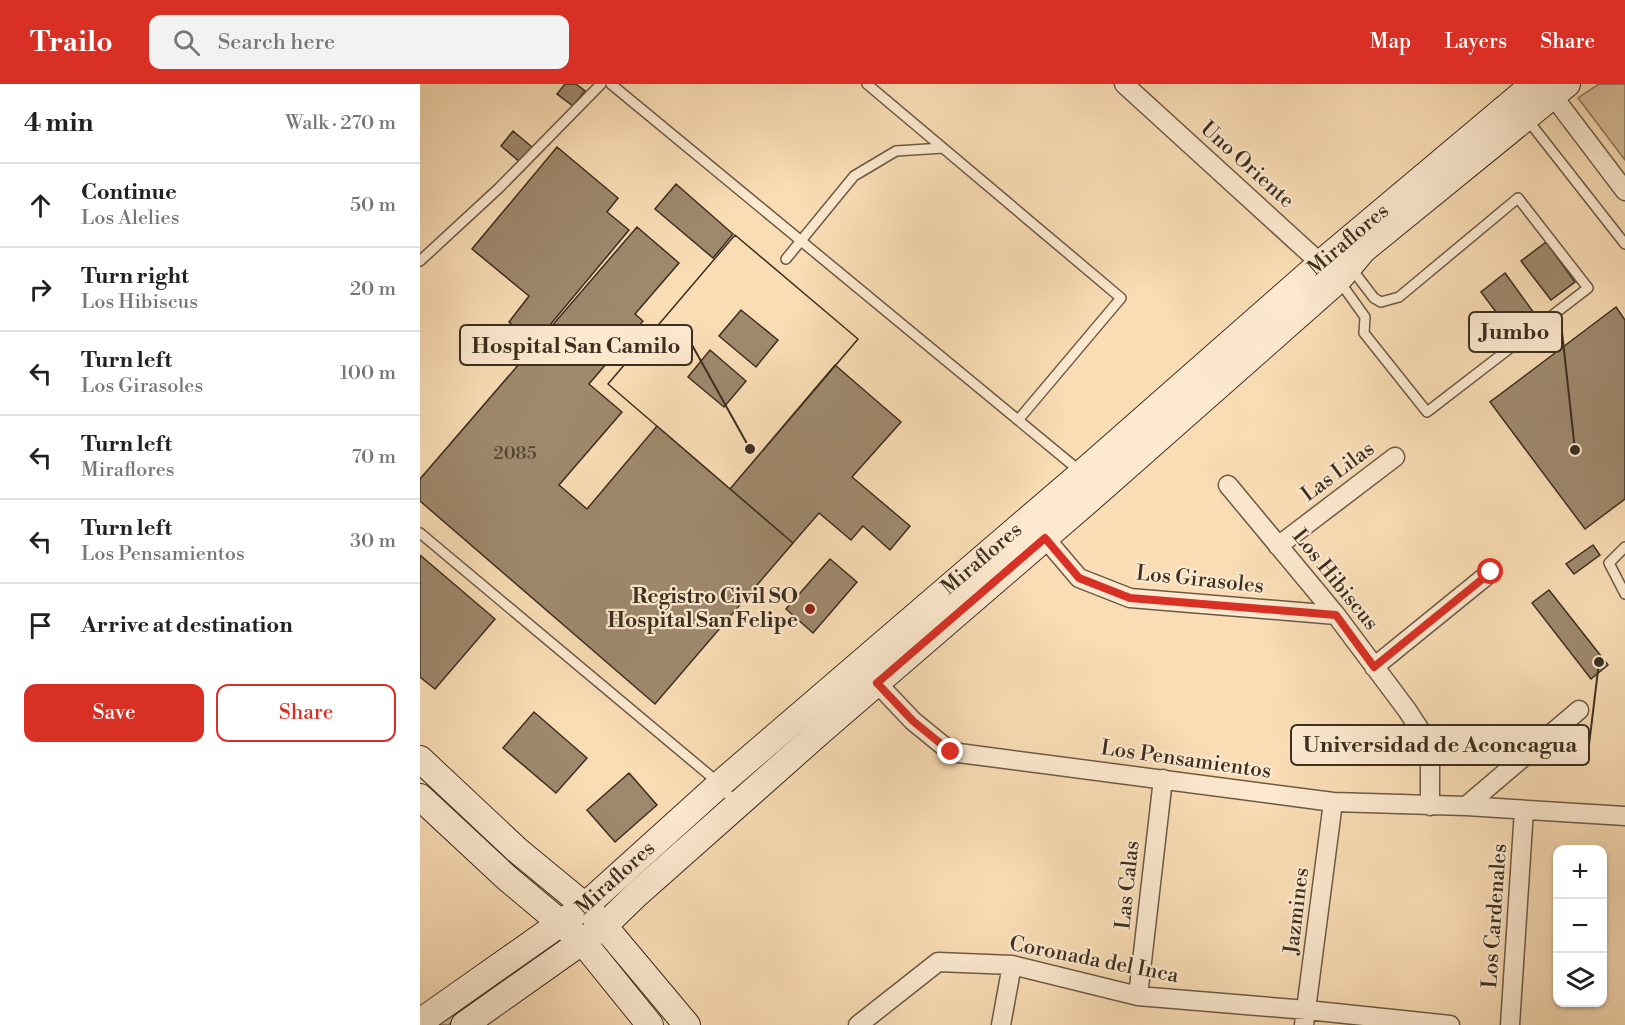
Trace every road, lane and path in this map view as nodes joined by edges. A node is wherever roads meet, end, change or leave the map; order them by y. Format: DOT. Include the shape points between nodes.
graph roads {
  1 [pos="601,84"];
  2 [pos="611,84"];
  3 [pos="867,84"];
  4 [pos="1124,84"];
  5 [pos="1551,88"];
  6 [pos="1526,118"];
  7 [pos="943,148"];
  8 [pos="1625,191"];
  9 [pos="801,240"];
  10 [pos="1625,244"];
  11 [pos="786,259"];
  12 [pos="420,261"];
  13 [pos="1336,270"];
  14 [pos="1018,419"];
  15 [pos="1395,457"];
  16 [pos="1090,482"];
  17 [pos="1228,485"];
  18 [pos="420,533"];
  19 [pos="1045,538"];
  20 [pos="1278,546"];
  21 [pos="1625,547"];
  22 [pos="1491,572"];
  23 [pos="1625,594"];
  24 [pos="1336,615"];
  25 [pos="1374,667"];
  26 [pos="877,683"];
  27 [pos="1579,710"];
  28 [pos="420,759"];
  29 [pos="1163,779"];
  30 [pos="720,784"];
  31 [pos="420,797"];
  32 [pos="1333,802"];
  33 [pos="737,806"];
  34 [pos="1430,806"];
  35 [pos="1466,806"];
  36 [pos="1524,810"];
  37 [pos="1625,816"];
  38 [pos="585,906"];
  39 [pos="562,922"];
  40 [pos="604,926"];
  41 [pos="582,941"];
  42 [pos="1012,965"];
  43 [pos="1138,996"];
  44 [pos="1306,1018"];
  45 [pos="420,1022"];
  46 [pos="464,1025"];
  47 [pos="650,1025"];
  48 [pos="687,1025"];
  49 [pos="858,1025"];
  50 [pos="1001,1025"];
  51 [pos="1449,1025"];
  52 [pos="1510,1025"];
  1 -- 12 [label="lane" via="499,188"];
  2 -- 9 [label="lane"];
  3 -- 7 [label="lane"];
  4 -- 13 [label="street, Uno Oriente"];
  5 -- 6 [label="main road, Miraflores"];
  5 -- 8 [label="street"];
  5 -- 13 [label="main road, Miraflores"];
  6 -- 10 [label="lane"];
  6 -- 13 [label="main road, Miraflores"];
  7 -- 9 [label="lane" via="896,151 854,176"];
  7 -- 14 [label="lane" via="1121,298"];
  9 -- 11 [label="lane"];
  9 -- 14 [label="lane"];
  13 -- 13 [label="lane" via="1365,317 1364,333 1427,412 1588,288 1518,198 1399,297 1381,302"];
  13 -- 16 [label="main road, Miraflores"];
  14 -- 16 [label="lane"];
  15 -- 20 [label="street, Las Lilas"];
  16 -- 19 [label="main road, Miraflores"];
  16 -- 30 [label="main road, Miraflores"];
  17 -- 20 [label="street, Los Hibiscus"];
  18 -- 30 [label="lane"];
  19 -- 24 [label="street, Los Girasoles" via="1079,578 1130,598"];
  19 -- 26 [label="main road, Miraflores"];
  20 -- 24 [label="street, Los Hibiscus"];
  21 -- 23 [label="lane" via="1609,563"];
  22 -- 25 [label="street"];
  24 -- 25 [label="street, Los Hibiscus"];
  25 -- 34 [label="street, Los Hibiscus" via="1430,745"];
  26 -- 29 [label="street, Los Pensamientos" via="913,721 951,752"];
  26 -- 33 [label="main road, Miraflores"];
  27 -- 35 [label="street"];
  28 -- 38 [label="main road" via="517,850"];
  29 -- 32 [label="street, Los Pensamientos"];
  29 -- 43 [label="street, Las Calas"];
  30 -- 33 [label="lane"];
  30 -- 38 [label="main road, Miraflores"];
  31 -- 39 [label="main road" via="507,878"];
  32 -- 34 [label="street, Los Pensamientos"];
  32 -- 44 [label="street, Jazmines"];
  33 -- 40 [label="main road, Miraflores"];
  34 -- 35 [label="street, Los Pensamientos"];
  35 -- 36 [label="street, Los Pensamientos"];
  36 -- 37 [label="street, Los Pensamientos"];
  36 -- 52 [label="street, Los Cardenales"];
  38 -- 39 [label="main road, Miraflores"];
  38 -- 40 [label="main road"];
  39 -- 41 [label="main road"];
  39 -- 45 [label="main road, Miraflores"];
  40 -- 41 [label="main road, Miraflores"];
  40 -- 48 [label="main road"];
  41 -- 46 [label="main road, Miraflores"];
  41 -- 47 [label="main road"];
  42 -- 43 [label="street, Coronada del Inca"];
  42 -- 49 [label="street, Coronada del Inca" via="938,962"];
  42 -- 50 [label="street"];
  43 -- 44 [label="street, Coronada del Inca"];
  44 -- 51 [label="street, Coronada del Inca"];
}
